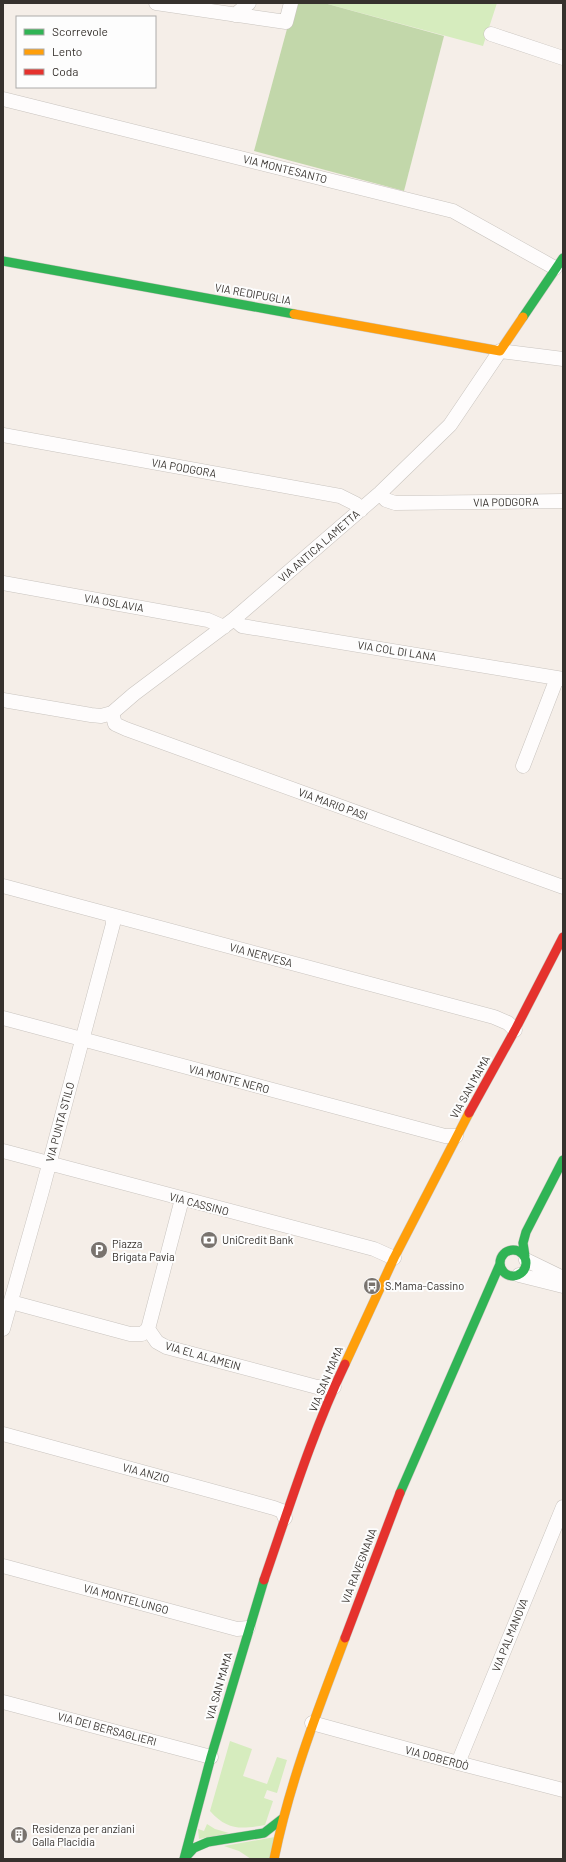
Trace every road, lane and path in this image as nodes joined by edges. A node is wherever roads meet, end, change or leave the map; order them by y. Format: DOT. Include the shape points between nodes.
graph roads {
  1 [pos="156,3"];
  2 [pos="249,3"];
  3 [pos="291,3"];
  4 [pos="235,15"];
  5 [pos="491,34"];
  6 [pos="563,58"];
  7 [pos="3,99"];
  8 [pos="3,261"];
  9 [pos="559,263"];
  10 [pos="500,351"];
  11 [pos="563,359"];
  12 [pos="3,435"];
  13 [pos="380,493"];
  14 [pos="563,501"];
  15 [pos="361,510"];
  16 [pos="3,583"];
  17 [pos="229,623"];
  18 [pos="560,678"];
  19 [pos="3,700"];
  20 [pos="112,713"];
  21 [pos="523,766"];
  22 [pos="3,886"];
  23 [pos="563,887"];
  24 [pos="110,915"];
  25 [pos="563,937"];
  26 [pos="3,1018"];
  27 [pos="515,1030"];
  28 [pos="82,1040"];
  29 [pos="456,1136"];
  30 [pos="3,1151"];
  31 [pos="563,1160"];
  32 [pos="49,1163"];
  33 [pos="182,1199"];
  34 [pos="394,1258"];
  35 [pos="526,1258"];
  36 [pos="500,1264"];
  37 [pos="515,1276"];
  38 [pos="563,1278"];
  39 [pos="563,1286"];
  40 [pos="490,1290"];
  41 [pos="11,1302"];
  42 [pos="3,1329"];
  43 [pos="148,1329"];
  44 [pos="334,1387"];
  45 [pos="3,1434"];
  46 [pos="563,1507"];
  47 [pos="285,1518"];
  48 [pos="3,1566"];
  49 [pos="248,1628"];
  50 [pos="3,1702"];
  51 [pos="312,1723"];
  52 [pos="211,1757"];
  53 [pos="458,1764"];
  54 [pos="563,1790"];
  55 [pos="282,1819"];
  56 [pos="184,1859"];
  57 [pos="274,1859"];
  1 -- 4 [label="street"];
  2 -- 4 [label="street"];
  3 -- 4 [label="street" via="286,22"];
  5 -- 6 [label="street"];
  7 -- 9 [label="street, VIA MONTESANTO" via="453,211"];
  8 -- 10 [label="street, VIA REDIPUGLIA"];
  9 -- 10 [label="street, VIA ANTICA LAMETTA"];
  10 -- 11 [label="street"];
  10 -- 13 [label="street, VIA ANTICA LAMETTA" via="450,425"];
  12 -- 15 [label="street, VIA PODGORA" via="340,496 356,504"];
  13 -- 14 [label="street, VIA PODGORA" via="386,500 395,503"];
  13 -- 15 [label="street, VIA ANTICA LAMETTA"];
  15 -- 17 [label="street, VIA ANTICA LAMETTA"];
  16 -- 17 [label="street, VIA OSLAVIA"];
  17 -- 18 [label="street, VIA COL DI LANA"];
  17 -- 20 [label="street, VIA ANTICA LAMETTA"];
  18 -- 21 [label="street"];
  19 -- 20 [label="street" via="91,715"];
  20 -- 23 [label="street, VIA MARIO PASI" via="115,724 126,730"];
  22 -- 24 [label="street, VIA NERVESA"];
  24 -- 27 [label="street, VIA NERVESA" via="494,1017 508,1023"];
  24 -- 28 [label="street, VIA PUNTA STILO" via="113,924"];
  25 -- 27 [label="street, VIA SAN MAMA"];
  26 -- 28 [label="street, VIA MONTE NERO"];
  27 -- 29 [label="street, VIA SAN MAMA"];
  28 -- 29 [label="street, VIA MONTE NERO" via="445,1136"];
  28 -- 32 [label="street, VIA PUNTA STILO"];
  29 -- 34 [label="street, VIA SAN MAMA"];
  30 -- 32 [label="street, VIA CASSINO"];
  31 -- 35 [label="street" via="526,1232 523,1243"];
  32 -- 33 [label="street, VIA CASSINO"];
  32 -- 41 [label="street, VIA PUNTA STILO"];
  33 -- 34 [label="street, VIA CASSINO" via="374,1249"];
  33 -- 43 [label="street"];
  34 -- 44 [label="street, VIA SAN MAMA"];
  35 -- 36 [label="street" via="518,1251 509,1251 502,1256"];
  35 -- 37 [label="street" via="525,1269"];
  35 -- 38 [label="street"];
  36 -- 37 [label="street" via="503,1272"];
  36 -- 40 [label="street, VIA RAVEGNANA"];
  37 -- 39 [label="street"];
  37 -- 40 [label="street, VIA RAVEGNANA" via="499,1282"];
  40 -- 51 [label="street, VIA RAVEGNANA" via="401,1489"];
  41 -- 42 [label="street, VIA PUNTA STILO"];
  41 -- 43 [label="street" via="130,1334 142,1334"];
  43 -- 44 [label="street, VIA EL ALAMEIN" via="157,1342 166,1347 318,1387"];
  44 -- 47 [label="street, VIA SAN MAMA"];
  45 -- 47 [label="street, VIA ANZIO" via="274,1508 282,1511"];
  46 -- 53 [label="street, VIA PALMANOVA"];
  47 -- 49 [label="street, VIA SAN MAMA"];
  48 -- 49 [label="street, VIA MONTELUNGO" via="237,1629"];
  49 -- 52 [label="street, VIA SAN MAMA"];
  50 -- 52 [label="street, VIA DEI BERSAGLIERI"];
  51 -- 53 [label="street, VIA DOBERDÒ"];
  51 -- 55 [label="street, VIA RAVEGNANA"];
  52 -- 56 [label="street, VIA SAN MAMA"];
  53 -- 54 [label="street, VIA DOBERDÒ"];
  55 -- 56 [label="street" via="264,1834 208,1842 194,1848"];
  55 -- 57 [label="street, VIA RAVEGNANA"];
}
